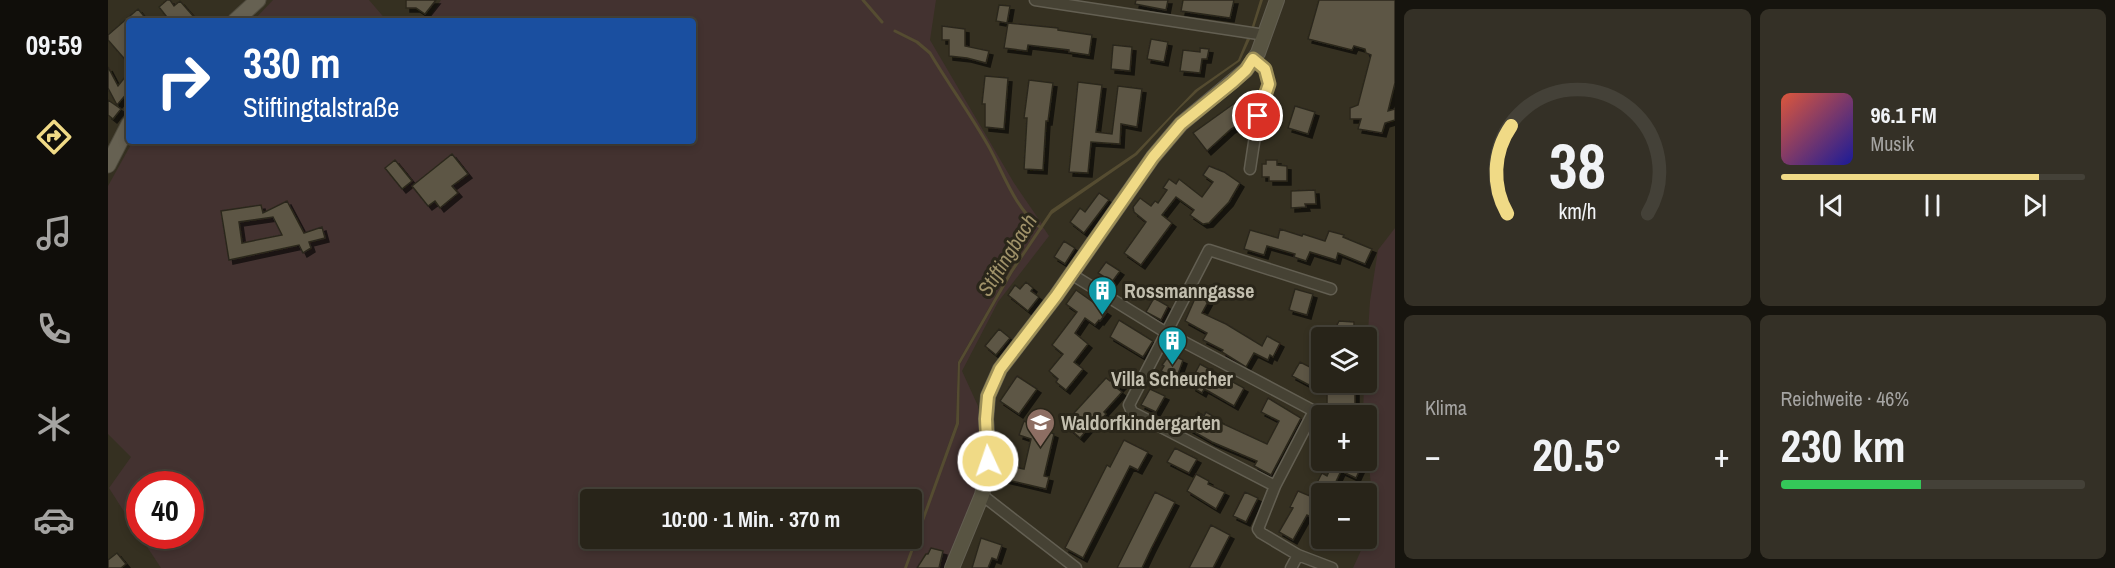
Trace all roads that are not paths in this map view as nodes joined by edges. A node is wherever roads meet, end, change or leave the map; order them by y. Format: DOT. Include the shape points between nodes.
graph roads {
  1 [pos="258,0"];
  2 [pos="1035,0"];
  3 [pos="1277,0"];
  4 [pos="238,18"];
  5 [pos="1262,35"];
  6 [pos="1253,59"];
  7 [pos="126,130"];
  8 [pos="108,165"];
  9 [pos="1250,169"];
  10 [pos="1071,274"];
  11 [pos="1331,289"];
  12 [pos="1165,332"];
  13 [pos="1275,486"];
  14 [pos="982,495"];
  15 [pos="1298,555"];
  16 [pos="952,568"];
  17 [pos="1076,568"];
  18 [pos="1292,568"];
  19 [pos="1332,568"];
  1 -- 4 [label="main road"];
  2 -- 5 [label="street"];
  3 -- 5 [label="street"];
  5 -- 6 [label="street"];
  6 -- 9 [label="street" via="1265,69 1269,84 1258,116"];
  6 -- 10 [label="street" via="1233,82 1181,124 1139,176"];
  7 -- 8 [label="main road"];
  10 -- 12 [label="street"];
  10 -- 14 [label="street" via="1000,369 988,396 988,461"];
  11 -- 12 [label="street" via="1209,250"];
  12 -- 13 [label="street" via="1130,402 1130,410"];
  12 -- 13 [label="street" via="1314,411"];
  13 -- 15 [label="street" via="1259,531"];
  14 -- 16 [label="street"];
  14 -- 17 [label="street"];
  15 -- 18 [label="street"];
  15 -- 19 [label="street"];
}
